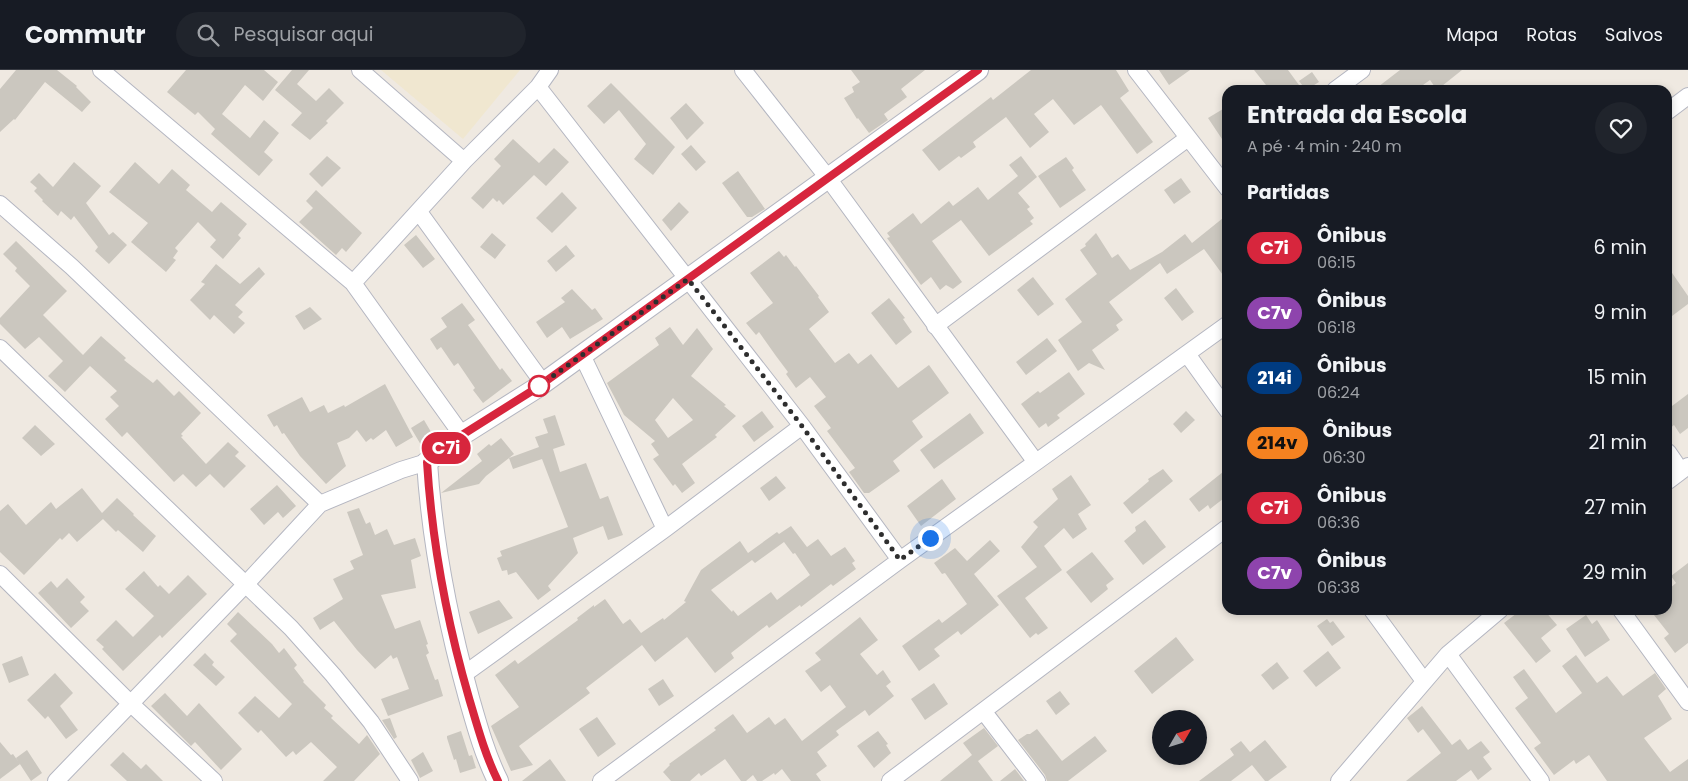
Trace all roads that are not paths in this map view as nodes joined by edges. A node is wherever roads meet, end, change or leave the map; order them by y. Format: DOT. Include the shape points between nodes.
graph roads {
  1 [pos="101,70"];
  2 [pos="360,70"];
  3 [pos="550,70"];
  4 [pos="743,70"];
  5 [pos="978,70"];
  6 [pos="1136,70"];
  7 [pos="1362,70"];
  8 [pos="1341,85"];
  9 [pos="538,87"];
  10 [pos="1688,96"];
  11 [pos="1672,108"];
  12 [pos="1188,138"];
  13 [pos="464,161"];
  14 [pos="1222,176"];
  15 [pos="828,178"];
  16 [pos="0,204"];
  17 [pos="419,212"];
  18 [pos="688,279"];
  19 [pos="353,283"];
  20 [pos="935,326"];
  21 [pos="1222,328"];
  22 [pos="0,348"];
  23 [pos="1187,354"];
  24 [pos="582,355"];
  25 [pos="543,383"];
  26 [pos="1222,403"];
  27 [pos="802,426"];
  28 [pos="462,435"];
  29 [pos="1672,456"];
  30 [pos="1035,461"];
  31 [pos="427,462"];
  32 [pos="1685,469"];
  33 [pos="1672,478"];
  34 [pos="320,504"];
  35 [pos="665,529"];
  36 [pos="1222,532"];
  37 [pos="900,560"];
  38 [pos="0,574"];
  39 [pos="245,585"];
  40 [pos="1376,615"];
  41 [pos="1494,615"];
  42 [pos="1625,615"];
  43 [pos="1448,654"];
  44 [pos="463,675"];
  45 [pos="1424,680"];
  46 [pos="1688,702"];
  47 [pos="130,703"];
  48 [pos="984,712"];
  49 [pos="493,779"];
  50 [pos="56,781"];
  51 [pos="214,781"];
  52 [pos="410,781"];
  53 [pos="601,781"];
  54 [pos="890,781"];
  55 [pos="1037,781"];
  56 [pos="1339,781"];
  57 [pos="1541,781"];
  1 -- 19 [label="street"];
  2 -- 13 [label="street"];
  3 -- 9 [label="street"];
  4 -- 15 [label="street"];
  5 -- 15 [label="street"];
  6 -- 12 [label="street"];
  7 -- 8 [label="street"];
  9 -- 13 [label="street"];
  9 -- 18 [label="street"];
  10 -- 11 [label="street"];
  12 -- 14 [label="street"];
  12 -- 20 [label="street"];
  13 -- 17 [label="street"];
  15 -- 18 [label="street"];
  15 -- 20 [label="street"];
  16 -- 34 [label="street" via="72,267"];
  17 -- 19 [label="street"];
  17 -- 25 [label="street"];
  18 -- 24 [label="street"];
  18 -- 27 [label="street"];
  19 -- 28 [label="street"];
  20 -- 30 [label="street"];
  21 -- 23 [label="street"];
  22 -- 39 [label="street"];
  23 -- 26 [label="street"];
  23 -- 30 [label="street"];
  24 -- 25 [label="street"];
  24 -- 35 [label="street"];
  25 -- 28 [label="street"];
  27 -- 35 [label="street"];
  27 -- 37 [label="street"];
  28 -- 31 [label="street"];
  29 -- 32 [label="street"];
  30 -- 37 [label="street"];
  31 -- 34 [label="street"];
  31 -- 44 [label="street" via="443,590"];
  32 -- 33 [label="street"];
  34 -- 39 [label="street"];
  35 -- 44 [label="street"];
  36 -- 48 [label="street"];
  37 -- 53 [label="street"];
  38 -- 47 [label="street"];
  39 -- 47 [label="street"];
  39 -- 52 [label="street" via="291,628 333,675 371,722"];
  40 -- 45 [label="street"];
  41 -- 43 [label="street"];
  42 -- 46 [label="street"];
  43 -- 45 [label="street"];
  43 -- 57 [label="street"];
  44 -- 49 [label="street"];
  45 -- 56 [label="street"];
  47 -- 50 [label="street"];
  47 -- 51 [label="street"];
  48 -- 54 [label="street"];
  48 -- 55 [label="street"];
}
